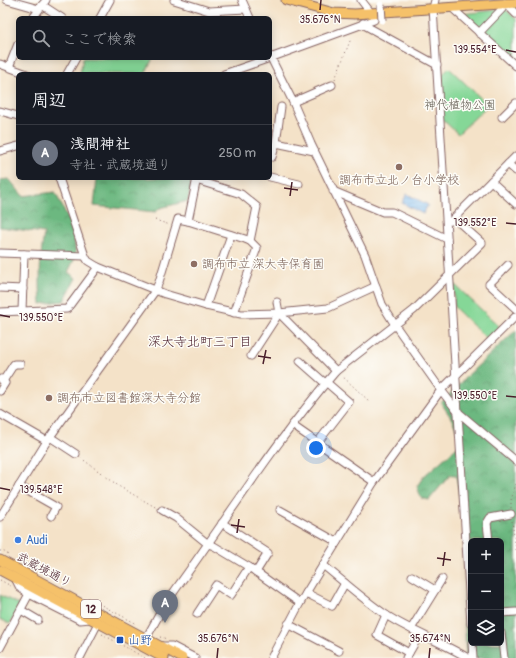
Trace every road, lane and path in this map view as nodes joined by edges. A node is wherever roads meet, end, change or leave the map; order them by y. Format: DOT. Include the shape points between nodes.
graph roads {
  1 [pos="7,0"];
  2 [pos="110,0"];
  3 [pos="174,0"];
  4 [pos="242,0"];
  5 [pos="286,0"];
  6 [pos="361,0"];
  7 [pos="516,3"];
  8 [pos="42,4"];
  9 [pos="434,4"];
  10 [pos="381,5"];
  11 [pos="503,6"];
  12 [pos="451,7"];
  13 [pos="246,9"];
  14 [pos="516,14"];
  15 [pos="376,15"];
  16 [pos="34,16"];
  17 [pos="59,16"];
  18 [pos="101,16"];
  19 [pos="249,16"];
  20 [pos="363,23"];
  21 [pos="479,33"];
  22 [pos="353,34"];
  23 [pos="16,49"];
  24 [pos="272,56"];
  25 [pos="74,60"];
  26 [pos="262,60"];
  27 [pos="272,60"];
  28 [pos="0,64"];
  29 [pos="437,64"];
  30 [pos="516,66"];
  31 [pos="9,67"];
  32 [pos="22,72"];
  33 [pos="68,72"];
  34 [pos="229,72"];
  35 [pos="332,85"];
  36 [pos="293,102"];
  37 [pos="516,103"];
  38 [pos="281,107"];
  39 [pos="0,111"];
  40 [pos="16,115"];
  41 [pos="502,117"];
  42 [pos="276,143"];
  43 [pos="16,147"];
  44 [pos="0,151"];
  45 [pos="314,151"];
  46 [pos="516,156"];
  47 [pos="272,157"];
  48 [pos="508,164"];
  49 [pos="516,171"];
  50 [pos="272,177"];
  51 [pos="60,180"];
  52 [pos="196,180"];
  53 [pos="199,180"];
  54 [pos="491,181"];
  55 [pos="299,184"];
  56 [pos="333,191"];
  57 [pos="516,204"];
  58 [pos="454,218"];
  59 [pos="155,220"];
  60 [pos="188,221"];
  61 [pos="446,226"];
  62 [pos="176,228"];
  63 [pos="231,235"];
  64 [pos="447,239"];
  65 [pos="250,241"];
  66 [pos="0,253"];
  67 [pos="24,254"];
  68 [pos="84,256"];
  69 [pos="508,265"];
  70 [pos="98,267"];
  71 [pos="450,274"];
  72 [pos="376,286"];
  73 [pos="0,288"];
  74 [pos="23,289"];
  75 [pos="155,291"];
  76 [pos="277,302"];
  77 [pos="206,306"];
  78 [pos="516,309"];
  79 [pos="22,311"];
  80 [pos="0,312"];
  81 [pos="234,313"];
  82 [pos="280,313"];
  83 [pos="516,316"];
  84 [pos="394,325"];
  85 [pos="251,356"];
  86 [pos="300,361"];
  87 [pos="20,364"];
  88 [pos="336,371"];
  89 [pos="456,376"];
  90 [pos="2,380"];
  91 [pos="326,383"];
  92 [pos="441,390"];
  93 [pos="0,391"];
  94 [pos="369,401"];
  95 [pos="458,412"];
  96 [pos="0,414"];
  97 [pos="292,425"];
  98 [pos="48,439"];
  99 [pos="318,442"];
  100 [pos="76,454"];
  101 [pos="516,461"];
  102 [pos="374,482"];
  103 [pos="19,486"];
  104 [pos="162,510"];
  105 [pos="280,510"];
  106 [pos="511,514"];
  107 [pos="51,516"];
  108 [pos="0,517"];
  109 [pos="222,523"];
  110 [pos="489,538"];
  111 [pos="337,542"];
  112 [pos="208,544"];
  113 [pos="0,551"];
  114 [pos="12,558"];
  115 [pos="0,560"];
  116 [pos="323,565"];
  117 [pos="249,567"];
  118 [pos="0,570"];
  119 [pos="256,572"];
  120 [pos="412,576"];
  121 [pos="15,578"];
  122 [pos="442,579"];
  123 [pos="345,583"];
  124 [pos="435,590"];
  125 [pos="306,593"];
  126 [pos="29,594"];
  127 [pos="87,597"];
  128 [pos="300,603"];
  129 [pos="21,610"];
  130 [pos="470,610"];
  131 [pos="516,612"];
  132 [pos="504,613"];
  133 [pos="197,614"];
  134 [pos="386,615"];
  135 [pos="38,620"];
  136 [pos="94,621"];
  137 [pos="288,624"];
  138 [pos="411,629"];
  139 [pos="420,634"];
  140 [pos="145,639"];
  141 [pos="168,639"];
  142 [pos="160,646"];
  143 [pos="472,646"];
  144 [pos="503,646"];
  145 [pos="0,648"];
  146 [pos="339,651"];
  147 [pos="407,655"];
  148 [pos="80,658"];
  149 [pos="164,658"];
  150 [pos="182,658"];
  151 [pos="195,658"];
  152 [pos="271,658"];
  153 [pos="468,658"];
  154 [pos="473,658"];
  155 [pos="504,658"];
  1 -- 8 [label="street"];
  2 -- 18 [label="street"];
  3 -- 13 [label="street" via="209,11"];
  4 -- 13 [label="street"];
  5 -- 15 [label="main road" via="334,13"];
  6 -- 15 [label="street"];
  7 -- 11 [label="main road"];
  8 -- 16 [label="street"];
  8 -- 17 [label="street"];
  9 -- 12 [label="main road"];
  9 -- 15 [label="main road"];
  9 -- 29 [label="street"];
  10 -- 15 [label="street, bridge"];
  11 -- 12 [label="main road"];
  11 -- 14 [label="street"];
  11 -- 21 [label="street"];
  12 -- 21 [label="street"];
  13 -- 19 [label="street"];
  15 -- 20 [label="street" via="374,20"];
  20 -- 24 [label="street"];
  20 -- 29 [label="street"];
  21 -- 30 [label="street"];
  22 -- 35 [label="path"];
  23 -- 31 [label="street"];
  25 -- 33 [label="street"];
  26 -- 34 [label="street"];
  27 -- 36 [label="street"];
  28 -- 31 [label="street"];
  29 -- 61 [label="street"];
  31 -- 32 [label="street"];
  35 -- 36 [label="street"];
  36 -- 45 [label="street"];
  37 -- 41 [label="street"];
  38 -- 42 [label="street"];
  39 -- 40 [label="street"];
  42 -- 45 [label="street"];
  42 -- 47 [label="street"];
  43 -- 44 [label="street"];
  45 -- 56 [label="street"];
  46 -- 48 [label="street"];
  48 -- 49 [label="street"];
  48 -- 54 [label="street"];
  50 -- 55 [label="street"];
  51 -- 68 [label="street"];
  52 -- 60 [label="street"];
  53 -- 65 [label="street" via="241,194 257,208"];
  54 -- 57 [label="street"];
  54 -- 58 [label="street"];
  56 -- 64 [label="street" via="383,212 392,212"];
  56 -- 72 [label="street" via="365,255"];
  58 -- 61 [label="street"];
  58 -- 71 [label="street" via="482,243"];
  59 -- 62 [label="path"];
  60 -- 62 [label="street" via="178,219"];
  60 -- 63 [label="street"];
  61 -- 64 [label="street"];
  62 -- 75 [label="street"];
  63 -- 65 [label="street"];
  63 -- 77 [label="street"];
  64 -- 71 [label="street"];
  65 -- 81 [label="street" via="257,248"];
  66 -- 67 [label="street"];
  67 -- 68 [label="street"];
  67 -- 74 [label="street"];
  68 -- 70 [label="street"];
  69 -- 78 [label="street" via="489,284"];
  70 -- 75 [label="street"];
  70 -- 79 [label="street" via="67,309"];
  71 -- 84 [label="street" via="414,310"];
  71 -- 89 [label="street"];
  72 -- 82 [label="street" via="328,308"];
  72 -- 84 [label="street" via="382,304"];
  73 -- 74 [label="street"];
  74 -- 79 [label="street"];
  75 -- 77 [label="street"];
  75 -- 98 [label="street"];
  76 -- 82 [label="street"];
  77 -- 81 [label="street"];
  79 -- 80 [label="street"];
  81 -- 82 [label="street"];
  82 -- 85 [label="street"];
  82 -- 88 [label="street"];
  83 -- 89 [label="street"];
  84 -- 88 [label="street"];
  84 -- 92 [label="street"];
  86 -- 91 [label="street"];
  87 -- 90 [label="street" via="14,364"];
  88 -- 91 [label="street"];
  88 -- 94 [label="path"];
  89 -- 92 [label="street"];
  89 -- 95 [label="street"];
  90 -- 93 [label="street" via="5,383"];
  91 -- 97 [label="street"];
  91 -- 99 [label="street" via="349,402"];
  92 -- 95 [label="street"];
  92 -- 102 [label="street"];
  95 -- 101 [label="street"];
  95 -- 130 [label="street"];
  96 -- 98 [label="street"];
  97 -- 99 [label="street"];
  97 -- 109 [label="street"];
  98 -- 100 [label="street"];
  98 -- 103 [label="street"];
  99 -- 102 [label="street"];
  100 -- 104 [label="path" via="120,487"];
  102 -- 111 [label="street"];
  103 -- 107 [label="street" via="56,507"];
  103 -- 108 [label="street"];
  104 -- 112 [label="street"];
  105 -- 111 [label="street"];
  106 -- 110 [label="street" via="490,518"];
  109 -- 112 [label="street"];
  109 -- 119 [label="street" via="268,553"];
  111 -- 116 [label="street"];
  112 -- 117 [label="street"];
  112 -- 140 [label="street" via="164,606"];
  113 -- 114 [label="path"];
  115 -- 140 [label="main road, 武蔵境通り / 12"];
  116 -- 123 [label="street"];
  116 -- 125 [label="street"];
  117 -- 119 [label="street"];
  117 -- 133 [label="street" via="231,595 216,585"];
  118 -- 121 [label="main road, 武蔵境通り / 12"];
  119 -- 128 [label="street"];
  120 -- 124 [label="street"];
  121 -- 126 [label="street" via="20,588"];
  121 -- 136 [label="main road, 武蔵境通り / 12"];
  122 -- 124 [label="street"];
  123 -- 125 [label="street" via="332,606"];
  123 -- 134 [label="street"];
  124 -- 138 [label="street"];
  125 -- 128 [label="street"];
  126 -- 129 [label="street"];
  126 -- 136 [label="street" via="80,620"];
  127 -- 140 [label="path" via="134,623"];
  128 -- 137 [label="street"];
  129 -- 135 [label="street"];
  129 -- 145 [label="street"];
  131 -- 132 [label="street"];
  134 -- 138 [label="street"];
  134 -- 147 [label="street" via="377,635"];
  136 -- 140 [label="main road, 武蔵境通り / 12"];
  136 -- 148 [label="street"];
  137 -- 146 [label="street"];
  137 -- 152 [label="street"];
  138 -- 139 [label="street"];
  139 -- 147 [label="street"];
  139 -- 153 [label="street"];
  140 -- 141 [label="path"];
  140 -- 142 [label="main road, 武蔵境通り / 12"];
  140 -- 149 [label="main road, 武蔵境通り / 12"];
  142 -- 150 [label="main road, 武蔵境通り / 12"];
  142 -- 151 [label="street" via="172,646"];
  143 -- 154 [label="street"];
  144 -- 155 [label="street"];
}
